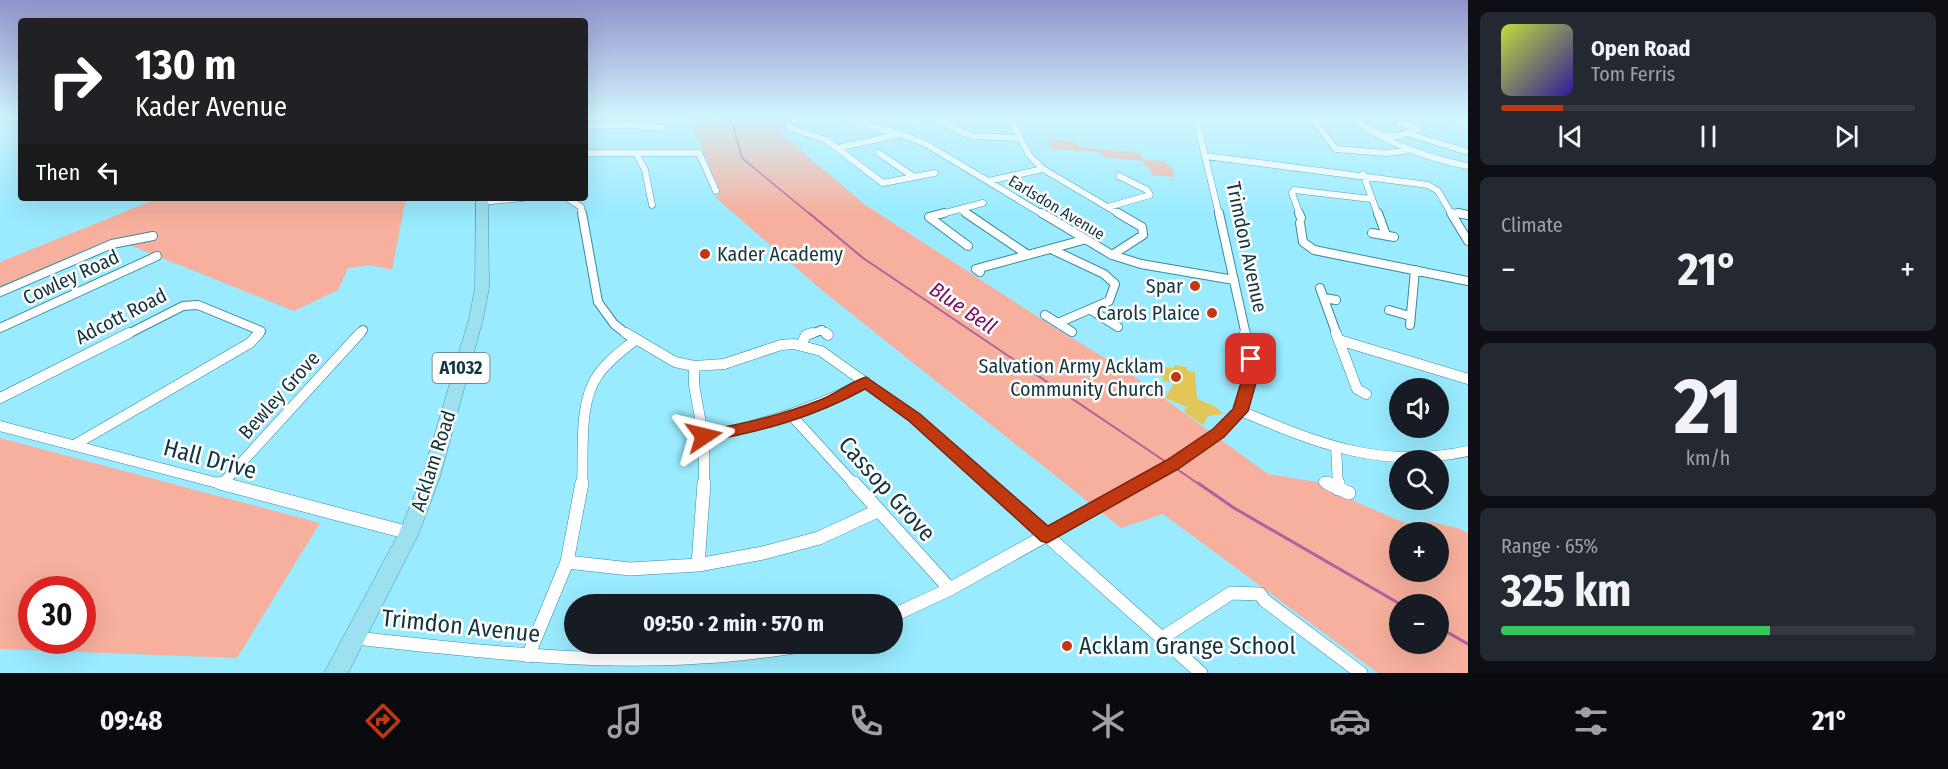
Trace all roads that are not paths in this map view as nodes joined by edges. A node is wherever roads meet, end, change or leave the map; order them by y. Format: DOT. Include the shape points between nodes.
graph roads {
  1 [pos="840,149"];
  2 [pos="935,149"];
  3 [pos="1026,149"];
  4 [pos="1204,149"];
  5 [pos="1336,149"];
  6 [pos="1402,149"];
  7 [pos="1460,149"];
  8 [pos="1405,151"];
  9 [pos="1465,151"];
  10 [pos="588,153"];
  11 [pos="636,153"];
  12 [pos="879,153"];
  13 [pos="1206,156"];
  14 [pos="1468,166"];
  15 [pos="1042,169"];
  16 [pos="934,172"];
  17 [pos="1363,174"];
  18 [pos="1120,176"];
  19 [pos="914,177"];
  20 [pos="988,181"];
  21 [pos="716,191"];
  22 [pos="1371,199"];
  23 [pos="482,201"];
  24 [pos="572,201"];
  25 [pos="983,203"];
  26 [pos="652,205"];
  27 [pos="1108,207"];
  28 [pos="960,209"];
  29 [pos="1451,212"];
  30 [pos="1468,215"];
  31 [pos="1372,233"];
  32 [pos="153,236"];
  33 [pos="1083,240"];
  34 [pos="1468,241"];
  35 [pos="967,243"];
  36 [pos="1051,249"];
  37 [pos="1028,255"];
  38 [pos="1112,255"];
  39 [pos="157,256"];
  40 [pos="976,269"];
  41 [pos="1415,270"];
  42 [pos="1234,280"];
  43 [pos="1468,281"];
  44 [pos="1320,288"];
  45 [pos="0,292"];
  46 [pos="1324,298"];
  47 [pos="1336,300"];
  48 [pos="1091,310"];
  49 [pos="1389,310"];
  50 [pos="1045,315"];
  51 [pos="1058,323"];
  52 [pos="1118,327"];
  53 [pos="0,328"];
  54 [pos="363,330"];
  55 [pos="1072,332"];
  56 [pos="828,335"];
  57 [pos="635,340"];
  58 [pos="1339,340"];
  59 [pos="801,345"];
  60 [pos="694,366"];
  61 [pos="1468,379"];
  62 [pos="866,382"];
  63 [pos="1345,387"];
  64 [pos="0,398"];
  65 [pos="1240,411"];
  66 [pos="793,417"];
  67 [pos="0,426"];
  68 [pos="704,436"];
  69 [pos="76,444"];
  70 [pos="1336,447"];
  71 [pos="1468,451"];
  72 [pos="1324,482"];
  73 [pos="222,484"];
  74 [pos="878,511"];
  75 [pos="409,533"];
  76 [pos="1047,536"];
  77 [pos="567,562"];
  78 [pos="698,565"];
  79 [pos="950,589"];
  80 [pos="903,611"];
  81 [pos="355,638"];
  82 [pos="1162,638"];
  83 [pos="770,654"];
  84 [pos="528,656"];
  85 [pos="617,668"];
  86 [pos="336,673"];
  87 [pos="1200,673"];
  88 [pos="1361,673"];
  1 -- 19 [label="street" via="883,183"];
  2 -- 20 [label="street, Earlsdon Avenue"];
  3 -- 15 [label="street"];
  4 -- 13 [label="street, Trimdon Avenue"];
  5 -- 8 [label="street"];
  6 -- 8 [label="street"];
  7 -- 9 [label="street"];
  8 -- 14 [label="street"];
  10 -- 11 [label="street"];
  11 -- 21 [label="street" via="699,153"];
  11 -- 26 [label="street" via="645,170"];
  12 -- 19 [label="street"];
  13 -- 17 [label="street"];
  13 -- 42 [label="street, Trimdon Avenue"];
  15 -- 20 [label="street"];
  15 -- 27 [label="street"];
  16 -- 19 [label="street"];
  17 -- 22 [label="street"];
  17 -- 29 [label="street" via="1432,186"];
  18 -- 27 [label="street" via="1150,195"];
  20 -- 33 [label="street, Earlsdon Avenue"];
  22 -- 31 [label="street" via="1390,236"];
  22 -- 41 [label="street" via="1294,190 1303,242 1311,249"];
  23 -- 75 [label="main road, Acklam Road / A1032" via="482,288 476,319 431,477"];
  24 -- 57 [label="street" via="581,207 598,302 614,324"];
  25 -- 28 [label="street"];
  27 -- 38 [label="street" via="1138,224 1144,232"];
  28 -- 35 [label="street" via="929,217"];
  28 -- 37 [label="street"];
  29 -- 30 [label="street"];
  29 -- 34 [label="street"];
  32 -- 45 [label="street" via="112,244"];
  33 -- 36 [label="street"];
  33 -- 38 [label="street, Earlsdon Avenue"];
  36 -- 37 [label="street"];
  36 -- 48 [label="street" via="1113,280 1112,298"];
  37 -- 40 [label="street"];
  38 -- 42 [label="street, Earlsdon Avenue"];
  39 -- 53 [label="street, Cowley Road"];
  41 -- 43 [label="street"];
  41 -- 49 [label="street" via="1410,320"];
  42 -- 65 [label="street, Trimdon Avenue" via="1251,359"];
  44 -- 46 [label="street"];
  46 -- 47 [label="street"];
  46 -- 58 [label="street"];
  48 -- 51 [label="street"];
  48 -- 52 [label="street"];
  50 -- 51 [label="street"];
  51 -- 55 [label="street"];
  54 -- 73 [label="street, Bewley Grove"];
  56 -- 59 [label="street" via="822,330 806,335"];
  57 -- 60 [label="street" via="675,362"];
  57 -- 77 [label="street" via="605,366 588,395 582,493"];
  58 -- 61 [label="street"];
  58 -- 63 [label="street" via="1361,392"];
  59 -- 60 [label="street" via="781,345 723,364"];
  59 -- 62 [label="street" via="821,351"];
  60 -- 68 [label="street" via="692,379"];
  62 -- 66 [label="street"];
  62 -- 76 [label="street" via="915,418"];
  64 -- 69 [label="street, Adcott Road" via="183,306 198,305 261,331 250,343"];
  65 -- 70 [label="street"];
  65 -- 76 [label="street, Trimdon Avenue" via="1190,454"];
  66 -- 68 [label="street"];
  66 -- 74 [label="street, Cassop Grove"];
  67 -- 69 [label="street, Hall Drive"];
  68 -- 78 [label="street" via="705,481"];
  69 -- 73 [label="street, Hall Drive"];
  70 -- 71 [label="street" via="1412,459"];
  70 -- 72 [label="street" via="1344,491"];
  73 -- 75 [label="street, Hall Drive"];
  74 -- 78 [label="street" via="819,538"];
  74 -- 79 [label="street, Cassop Grove"];
  75 -- 81 [label="main road, Acklam Road / A1032"];
  76 -- 79 [label="street, Trimdon Avenue"];
  76 -- 82 [label="street"];
  77 -- 78 [label="street" via="630,569"];
  77 -- 84 [label="street"];
  79 -- 80 [label="street, Trimdon Avenue"];
  81 -- 84 [label="street, Trimdon Avenue"];
  81 -- 86 [label="main road, Acklam Road / A1032"];
  82 -- 87 [label="street"];
  82 -- 88 [label="street" via="1230,593 1260,594"];
  83 -- 85 [label="street, Trimdon Avenue"];
  84 -- 85 [label="street, Trimdon Avenue"];
}
